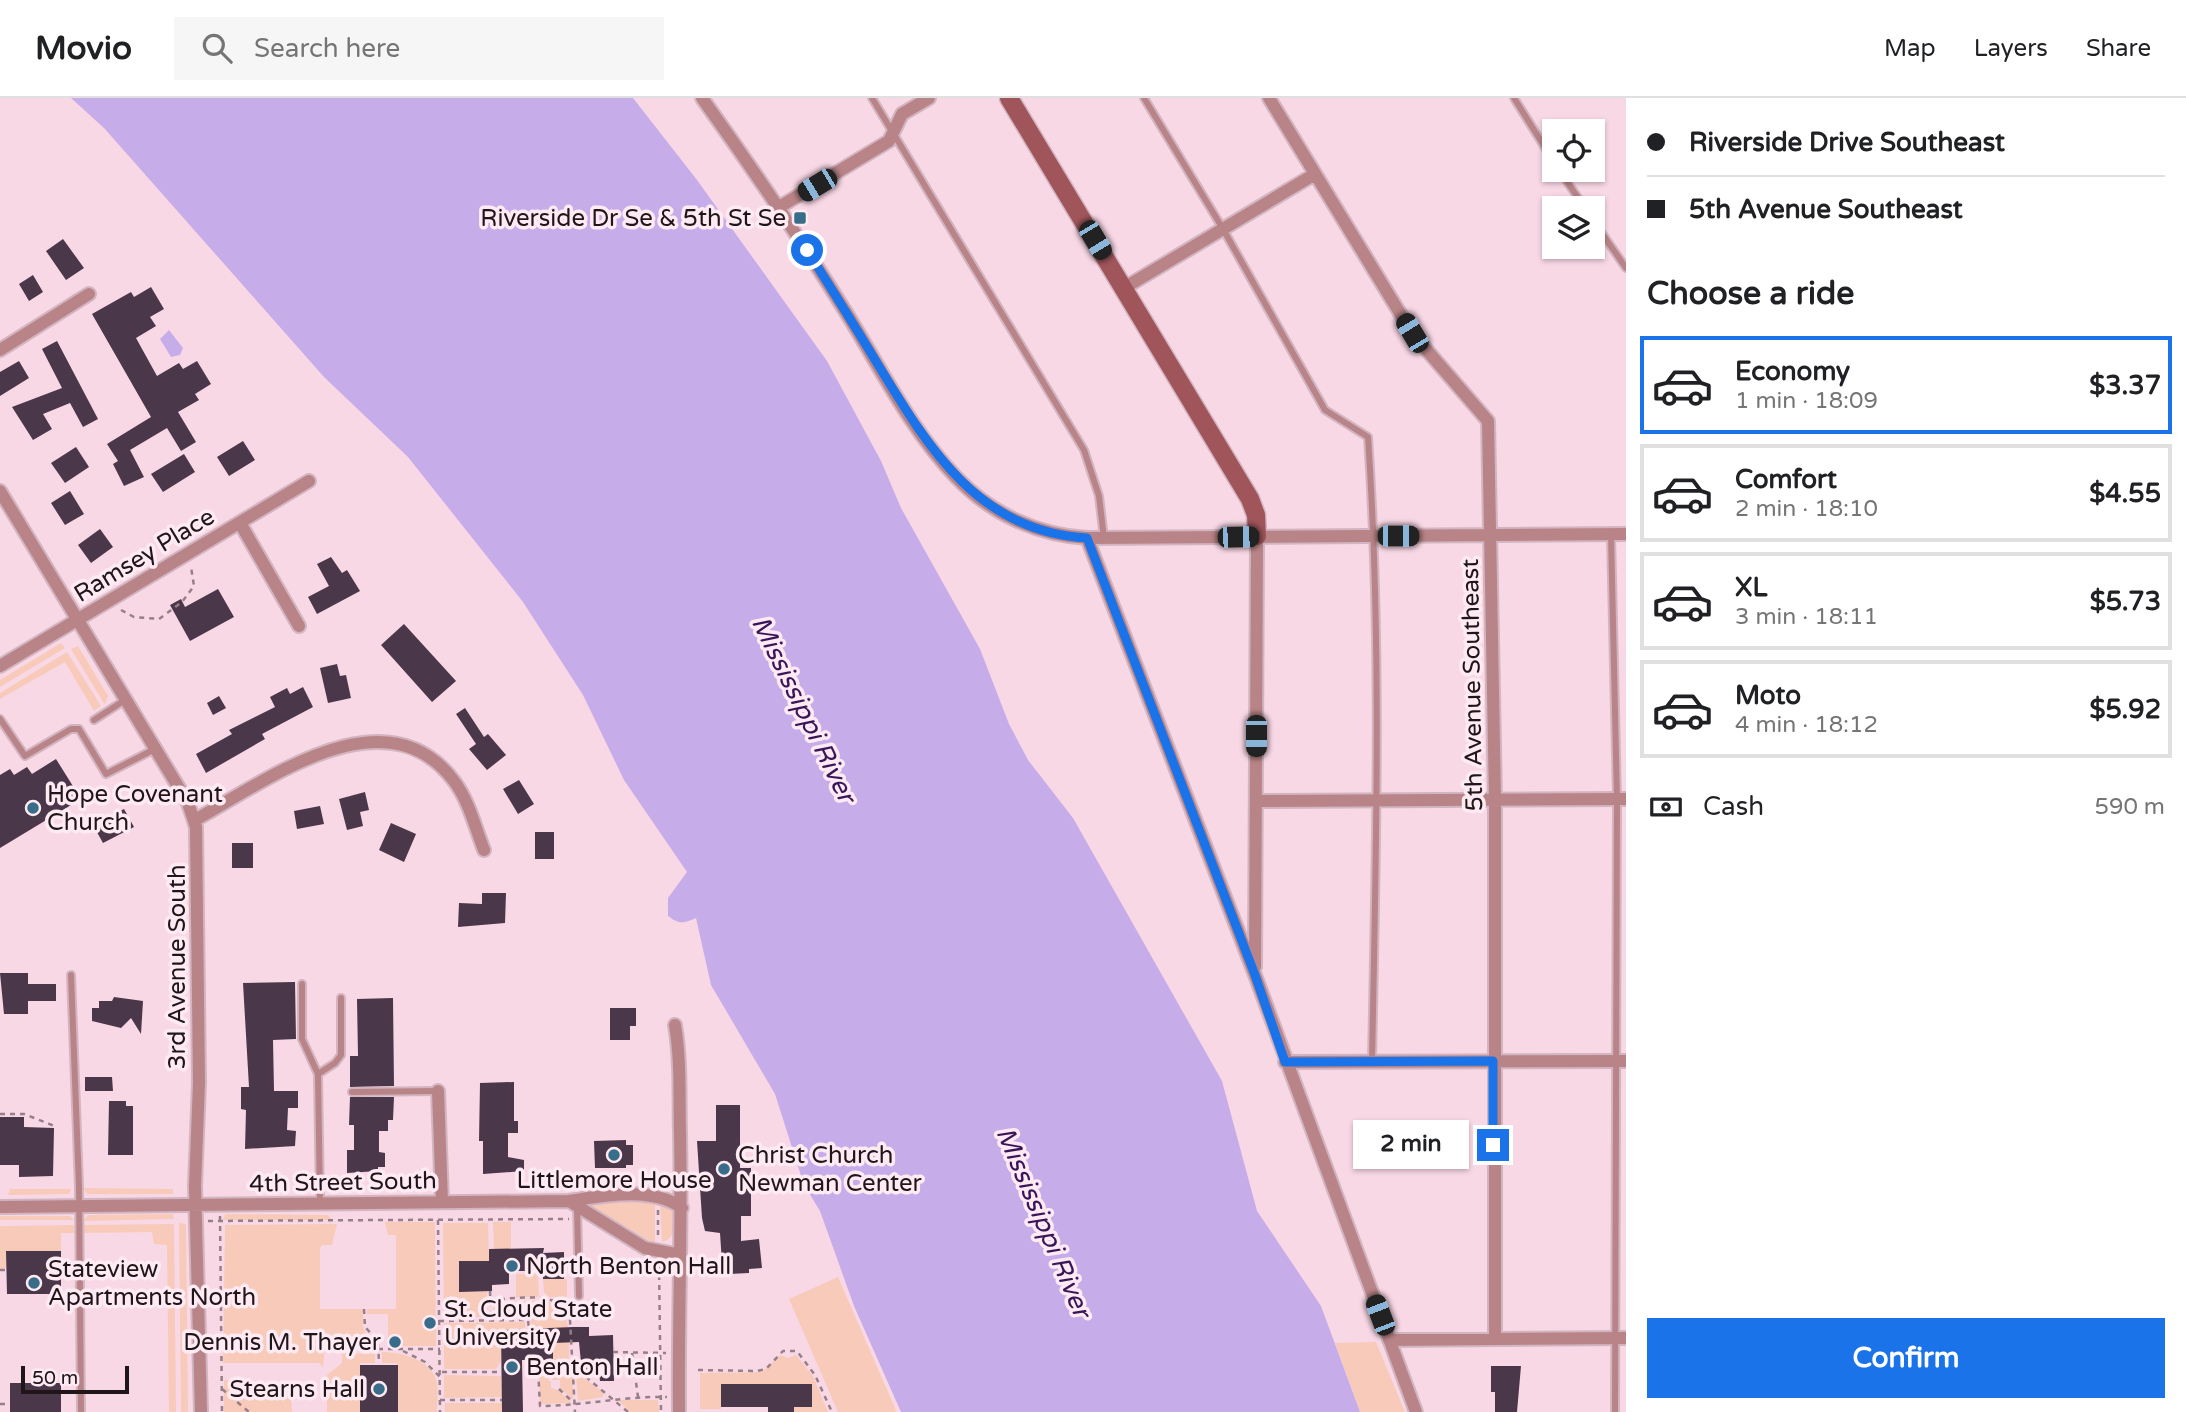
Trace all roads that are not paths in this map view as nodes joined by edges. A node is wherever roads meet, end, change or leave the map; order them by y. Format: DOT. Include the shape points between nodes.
graph roads {
  1 [pos="702,98"];
  2 [pos="872,98"];
  3 [pos="929,98"];
  4 [pos="1009,98"];
  5 [pos="1144,98"];
  6 [pos="1269,98"];
  7 [pos="1514,98"];
  8 [pos="893,135"];
  9 [pos="1542,143"];
  10 [pos="1315,174"];
  11 [pos="780,206"];
  12 [pos="1223,229"];
  13 [pos="1605,238"];
  14 [pos="1626,268"];
  15 [pos="1124,288"];
  16 [pos="89,294"];
  17 [pos="0,350"];
  18 [pos="309,481"];
  19 [pos="0,491"];
  20 [pos="240,523"];
  21 [pos="1611,534"];
  22 [pos="1626,534"];
  23 [pos="1491,535"];
  24 [pos="1256,536"];
  25 [pos="1374,536"];
  26 [pos="1087,538"];
  27 [pos="1104,538"];
  28 [pos="78,619"];
  29 [pos="299,626"];
  30 [pos="0,666"];
  31 [pos="126,699"];
  32 [pos="94,719"];
  33 [pos="2,722"];
  34 [pos="155,749"];
  35 [pos="1621,799"];
  36 [pos="1377,800"];
  37 [pos="1494,800"];
  38 [pos="1256,802"];
  39 [pos="195,820"];
  40 [pos="484,850"];
  41 [pos="72,975"];
  42 [pos="1255,975"];
  43 [pos="302,984"];
  44 [pos="341,998"];
  45 [pos="675,1025"];
  46 [pos="1493,1061"];
  47 [pos="1620,1061"];
  48 [pos="1285,1062"];
  49 [pos="1372,1062"];
  50 [pos="318,1074"];
  51 [pos="438,1091"];
  52 [pos="352,1092"];
  53 [pos="442,1202"];
  54 [pos="320,1203"];
  55 [pos="573,1204"];
  56 [pos="197,1205"];
  57 [pos="79,1206"];
  58 [pos="0,1207"];
  59 [pos="682,1208"];
  60 [pos="680,1255"];
  61 [pos="579,1296"];
  62 [pos="1620,1338"];
  63 [pos="1495,1339"];
  64 [pos="1389,1340"];
  65 [pos="81,1412"];
  66 [pos="201,1412"];
  67 [pos="678,1412"];
  68 [pos="1416,1412"];
  69 [pos="1615,1412"];
  1 -- 11 [label="street"];
  2 -- 8 [label="lane"];
  3 -- 8 [label="street" via="902,114"];
  4 -- 15 [label="street"];
  5 -- 12 [label="lane"];
  6 -- 10 [label="street, 5th Avenue Southeast"];
  7 -- 9 [label="lane"];
  8 -- 11 [label="street"];
  8 -- 27 [label="lane" via="1083,450 1099,496"];
  10 -- 12 [label="street"];
  10 -- 23 [label="street, 5th Avenue Southeast" via="1412,333 1488,421"];
  11 -- 26 [label="street" via="923,437 957,478 1003,514 1026,525 1045,533"];
  12 -- 15 [label="street"];
  12 -- 25 [label="lane" via="1325,410 1367,437"];
  13 -- 14 [label="lane"];
  15 -- 24 [label="street" via="1250,499 1256,514"];
  16 -- 17 [label="street"];
  18 -- 20 [label="street, Ramsey Place"];
  19 -- 28 [label="street, 3rd Avenue South"];
  20 -- 28 [label="street, Ramsey Place"];
  20 -- 29 [label="street"];
  21 -- 22 [label="street"];
  21 -- 23 [label="street"];
  21 -- 35 [label="lane"];
  23 -- 25 [label="street"];
  23 -- 37 [label="street, 5th Avenue Southeast"];
  24 -- 25 [label="street"];
  24 -- 27 [label="street"];
  24 -- 38 [label="street"];
  25 -- 36 [label="lane"];
  26 -- 27 [label="street"];
  26 -- 42 [label="street"];
  28 -- 30 [label="street, Ramsey Place"];
  28 -- 31 [label="street, 3rd Avenue South"];
  31 -- 32 [label="lane"];
  31 -- 34 [label="street, 3rd Avenue South"];
  33 -- 34 [label="lane" via="25,756 76,728 106,774"];
  34 -- 39 [label="street, 3rd Avenue South"];
  35 -- 37 [label="street"];
  35 -- 47 [label="lane"];
  36 -- 37 [label="street"];
  36 -- 38 [label="street"];
  36 -- 49 [label="lane"];
  37 -- 46 [label="street, 5th Avenue Southeast"];
  38 -- 42 [label="street"];
  39 -- 40 [label="street" via="312,757 348,744 378,742 425,754 446,772 468,806"];
  39 -- 56 [label="street, 3rd Avenue South"];
  41 -- 57 [label="lane"];
  42 -- 48 [label="street"];
  43 -- 50 [label="lane" via="302,1039"];
  44 -- 50 [label="lane" via="341,1055"];
  45 -- 59 [label="street"];
  46 -- 47 [label="street"];
  46 -- 49 [label="street"];
  46 -- 63 [label="street, 5th Avenue Southeast"];
  47 -- 62 [label="lane"];
  48 -- 49 [label="street"];
  48 -- 64 [label="street"];
  50 -- 54 [label="lane"];
  51 -- 52 [label="lane"];
  51 -- 53 [label="street"];
  53 -- 54 [label="street, 4th Street South"];
  53 -- 55 [label="street, 4th Street South"];
  54 -- 56 [label="street, 4th Street South"];
  55 -- 59 [label="street, 4th Street South" via="654,1196"];
  55 -- 60 [label="street" via="645,1248"];
  55 -- 61 [label="lane"];
  56 -- 57 [label="street, 4th Street South"];
  56 -- 66 [label="street, 3rd Avenue South"];
  57 -- 58 [label="street, 4th Street South"];
  57 -- 65 [label="lane"];
  59 -- 60 [label="street"];
  60 -- 67 [label="street"];
  62 -- 63 [label="street"];
  62 -- 69 [label="lane"];
  63 -- 64 [label="street"];
  64 -- 68 [label="street"];
}
